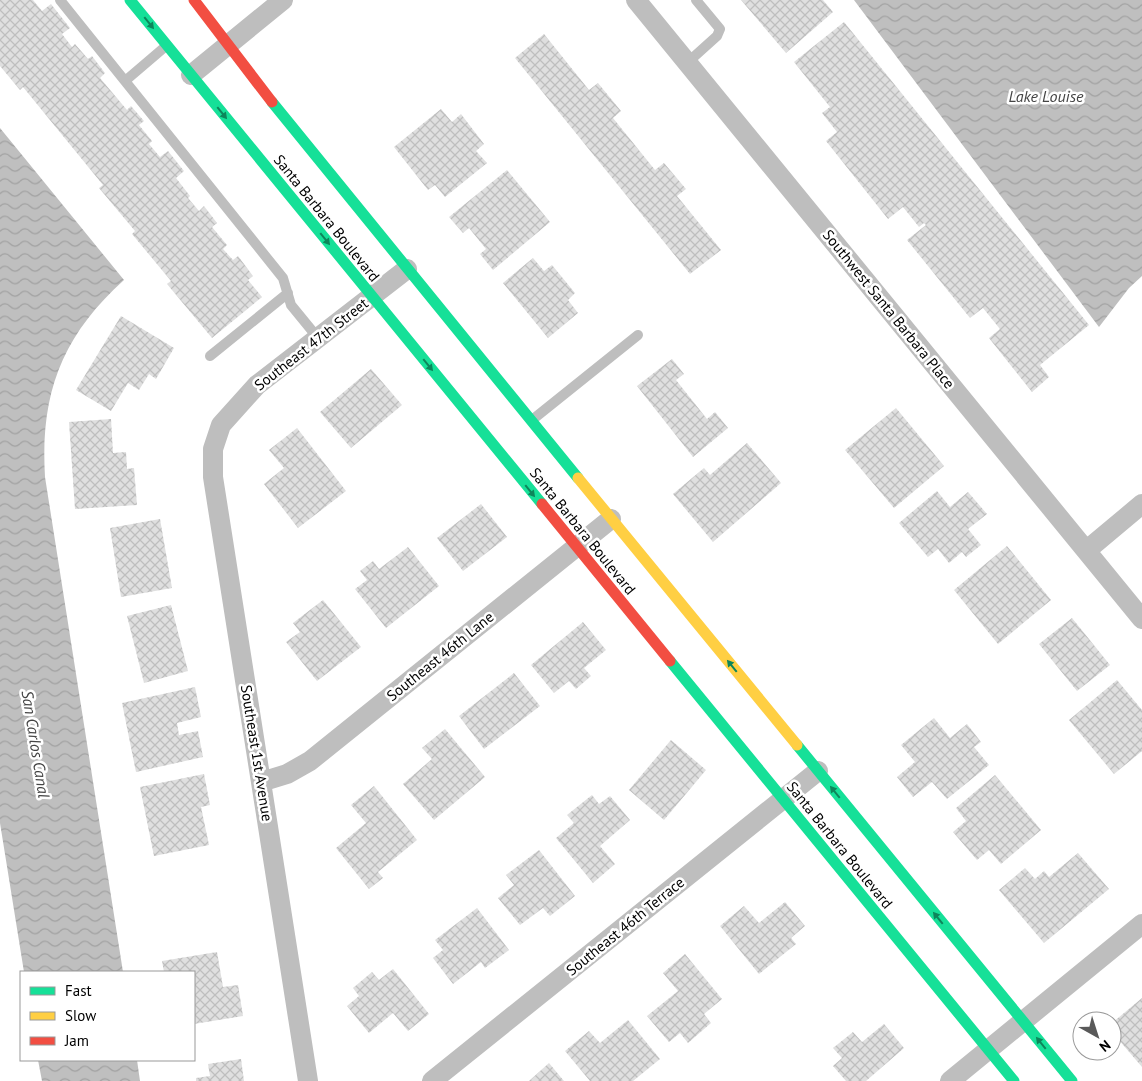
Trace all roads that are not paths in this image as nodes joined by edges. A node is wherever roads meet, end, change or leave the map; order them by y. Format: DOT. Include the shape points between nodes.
graph roads {
  1 [pos="60,0"];
  2 [pos="130,0"];
  3 [pos="194,0"];
  4 [pos="283,0"];
  5 [pos="636,0"];
  6 [pos="696,0"];
  7 [pos="229,45"];
  8 [pos="167,46"];
  9 [pos="687,62"];
  10 [pos="191,76"];
  11 [pos="125,81"];
  12 [pos="407,269"];
  13 [pos="288,293"];
  14 [pos="372,296"];
  15 [pos="638,335"];
  16 [pos="318,338"];
  17 [pos="210,356"];
  18 [pos="531,420"];
  19 [pos="221,425"];
  20 [pos="1142,504"];
  21 [pos="612,519"];
  22 [pos="576,546"];
  23 [pos="1087,550"];
  24 [pos="1142,619"];
  25 [pos="818,771"];
  26 [pos="261,782"];
  27 [pos="782,798"];
  28 [pos="1142,924"];
  29 [pos="1024,1022"];
  30 [pos="988,1050"];
  31 [pos="308,1081"];
  32 [pos="432,1081"];
  33 [pos="950,1081"];
  34 [pos="1014,1081"];
  35 [pos="1072,1081"];
  1 -- 11 [label="lane"];
  2 -- 8 [label="main road, Santa Barbara Boulevard, one-way"];
  3 -- 7 [label="main road, Santa Barbara Boulevard"];
  4 -- 7 [label="street"];
  5 -- 9 [label="street, Southwest Santa Barbara Place"];
  6 -- 9 [label="lane" via="720,29 718,36"];
  7 -- 10 [label="street"];
  7 -- 12 [label="main road, Santa Barbara Boulevard"];
  8 -- 10 [label="main road, Santa Barbara Boulevard"];
  8 -- 11 [label="lane"];
  9 -- 23 [label="street, Southwest Santa Barbara Place"];
  10 -- 14 [label="main road, Santa Barbara Boulevard, one-way"];
  11 -- 13 [label="lane" via="283,278"];
  12 -- 14 [label="street, Southeast 47th Street"];
  12 -- 18 [label="main road, Santa Barbara Boulevard"];
  13 -- 16 [label="lane" via="291,305"];
  13 -- 17 [label="lane"];
  14 -- 16 [label="street, Southeast 47th Street"];
  14 -- 22 [label="main road, Santa Barbara Boulevard, one-way"];
  15 -- 18 [label="lane"];
  16 -- 19 [label="street, Southeast 47th Street" via="257,385"];
  18 -- 21 [label="main road, Santa Barbara Boulevard"];
  19 -- 26 [label="street, Southeast 1st Avenue" via="213,449 213,477"];
  20 -- 23 [label="street"];
  21 -- 22 [label="street, Southeast 46th Lane"];
  25 -- 21 [label="main road, Santa Barbara Boulevard, one-way"];
  22 -- 26 [label="street, Southeast 46th Lane" via="310,761 287,774"];
  22 -- 27 [label="main road, Santa Barbara Boulevard"];
  23 -- 24 [label="street, Southwest Santa Barbara Place"];
  25 -- 27 [label="street, Southeast 46th Terrace"];
  29 -- 25 [label="main road, Santa Barbara Boulevard, one-way"];
  26 -- 31 [label="street, Southeast 1st Avenue"];
  27 -- 30 [label="main road, Santa Barbara Boulevard"];
  27 -- 32 [label="street, Southeast 46th Terrace"];
  28 -- 29 [label="street"];
  29 -- 30 [label="street"];
  35 -- 29 [label="main road, Santa Barbara Boulevard, one-way"];
  30 -- 33 [label="street"];
  30 -- 34 [label="main road, Santa Barbara Boulevard"];
}
